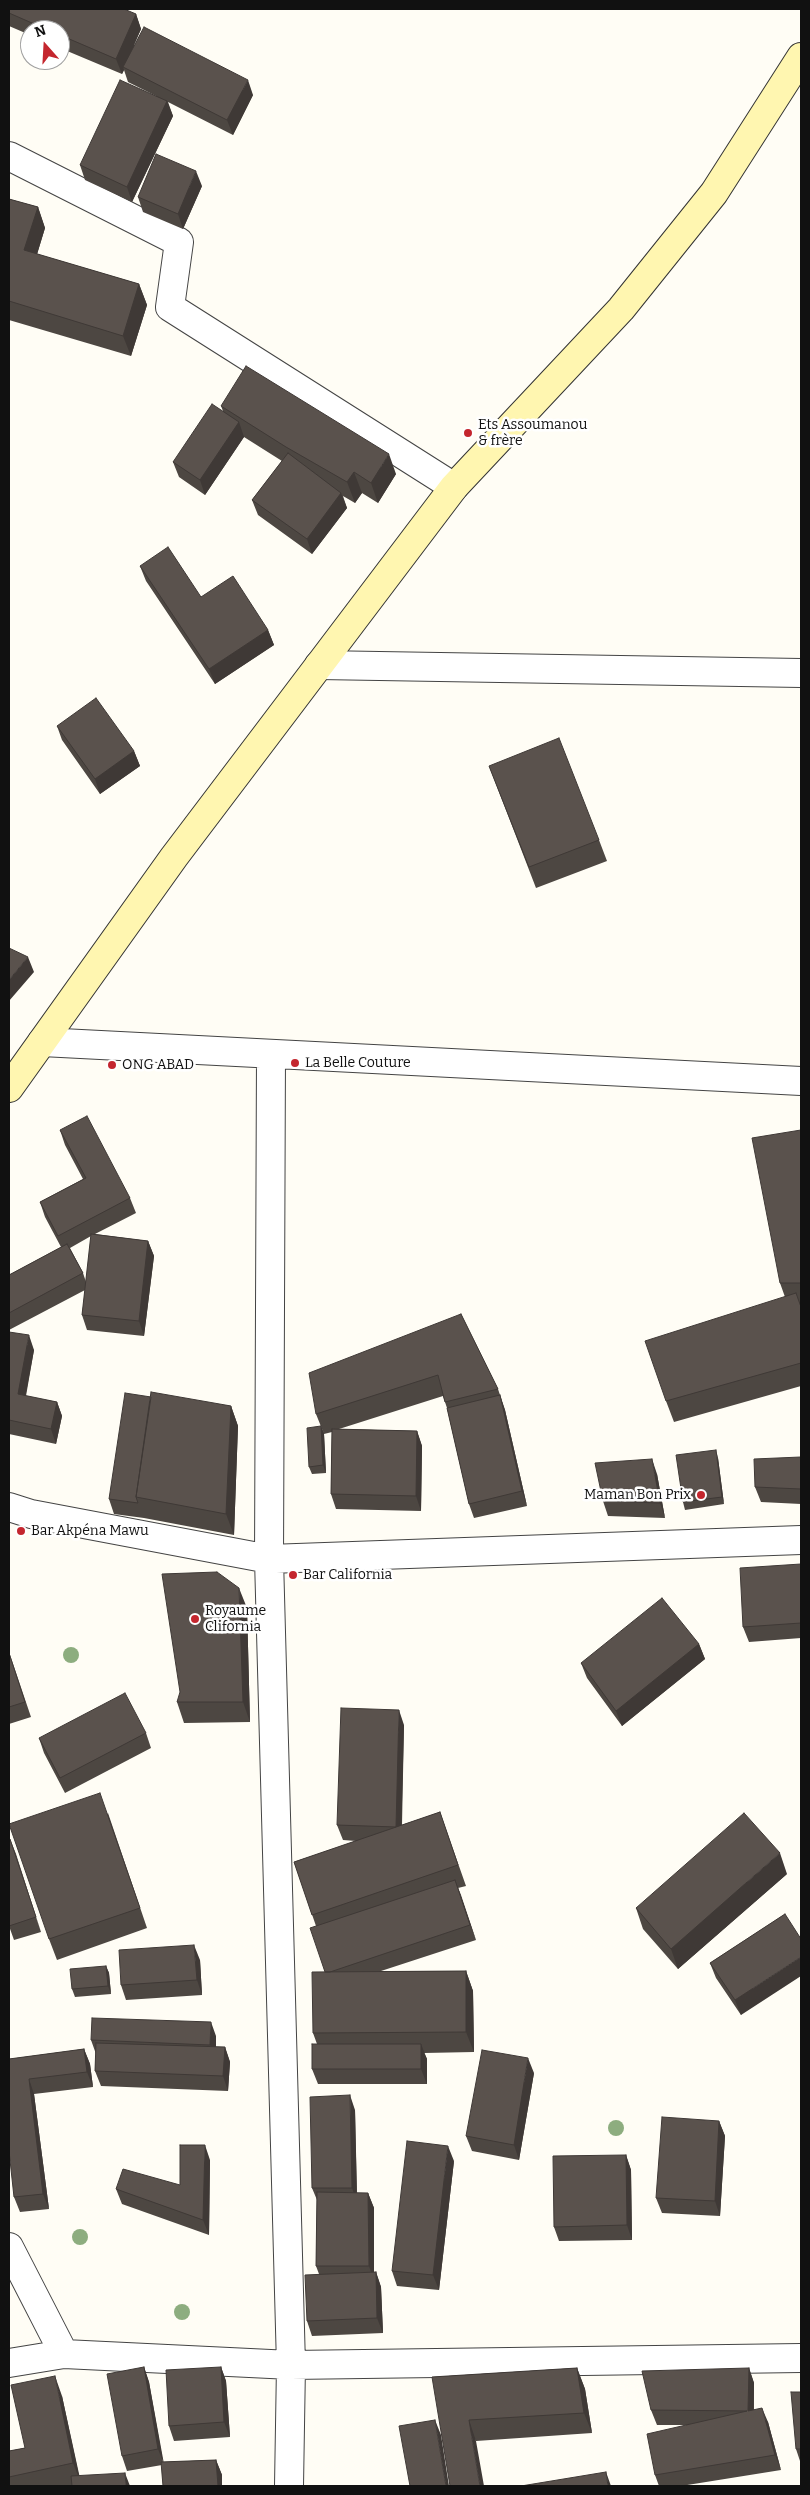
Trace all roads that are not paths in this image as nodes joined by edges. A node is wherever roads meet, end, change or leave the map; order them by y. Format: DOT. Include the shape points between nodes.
graph roads {
  1 [pos="801,58"];
  2 [pos="9,156"];
  3 [pos="454,487"];
  4 [pos="319,665"];
  5 [pos="801,673"];
  6 [pos="42,1042"];
  7 [pos="270,1055"];
  8 [pos="801,1081"];
  9 [pos="9,1088"];
  10 [pos="9,1507"];
  11 [pos="801,1540"];
  12 [pos="269,1559"];
  13 [pos="9,2247"];
  14 [pos="64,2354"];
  15 [pos="801,2358"];
  16 [pos="9,2363"];
  17 [pos="291,2365"];
  18 [pos="289,2486"];
  1 -- 3 [label="main road" via="714,193 621,309"];
  2 -- 3 [label="street" via="179,242 170,308"];
  3 -- 4 [label="main road"];
  4 -- 5 [label="street"];
  4 -- 6 [label="main road" via="174,857"];
  6 -- 7 [label="street"];
  6 -- 9 [label="main road"];
  7 -- 8 [label="street"];
  7 -- 12 [label="street"];
  10 -- 12 [label="street" via="31,1514"];
  11 -- 12 [label="street"];
  12 -- 17 [label="street"];
  13 -- 14 [label="street"];
  14 -- 16 [label="street"];
  14 -- 17 [label="street"];
  15 -- 17 [label="street"];
  17 -- 18 [label="street"];
}
